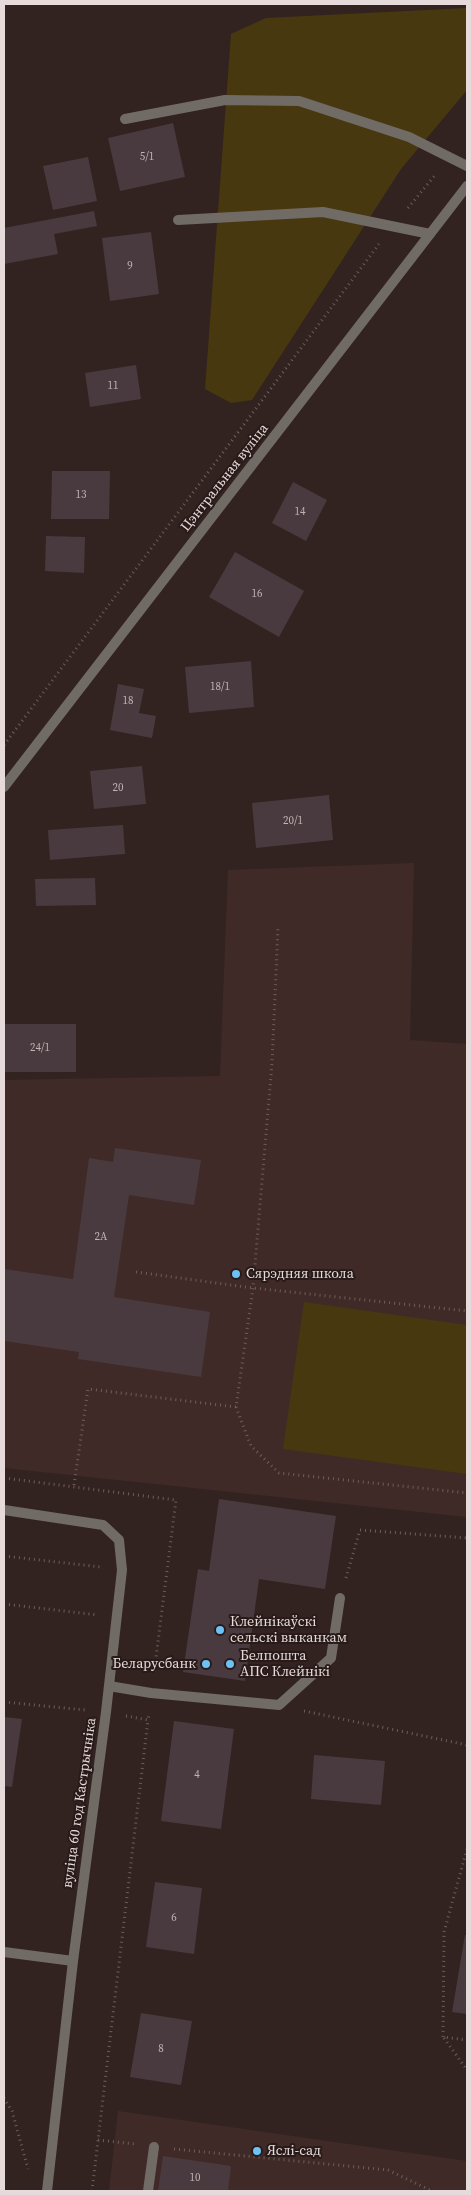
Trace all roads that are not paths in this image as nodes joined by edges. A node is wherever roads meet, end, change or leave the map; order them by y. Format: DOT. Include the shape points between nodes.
graph roads {
  1 [pos="125,119"];
  2 [pos="467,166"];
  3 [pos="467,186"];
  4 [pos="178,220"];
  5 [pos="430,234"];
  6 [pos="4,787"];
  7 [pos="4,1510"];
  8 [pos="340,1598"];
  9 [pos="109,1686"];
  10 [pos="4,1952"];
  11 [pos="73,1961"];
  12 [pos="154,2147"];
  13 [pos="47,2191"];
  14 [pos="148,2191"];
  1 -- 2 [label="street" via="225,100 299,101 409,137"];
  3 -- 5 [label="street, Цэнтральная вуліца"];
  4 -- 5 [label="street" via="324,212"];
  5 -- 6 [label="street, Цэнтральная вуліца"];
  7 -- 9 [label="street, вуліца 60 год Кастрычніка" via="104,1524 119,1540 122,1570"];
  8 -- 9 [label="street" via="332,1658 279,1705"];
  9 -- 11 [label="street, вуліца 60 год Кастрычніка"];
  10 -- 11 [label="street"];
  11 -- 13 [label="street, вуліца 60 год Кастрычніка"];
  12 -- 14 [label="street"];
}
